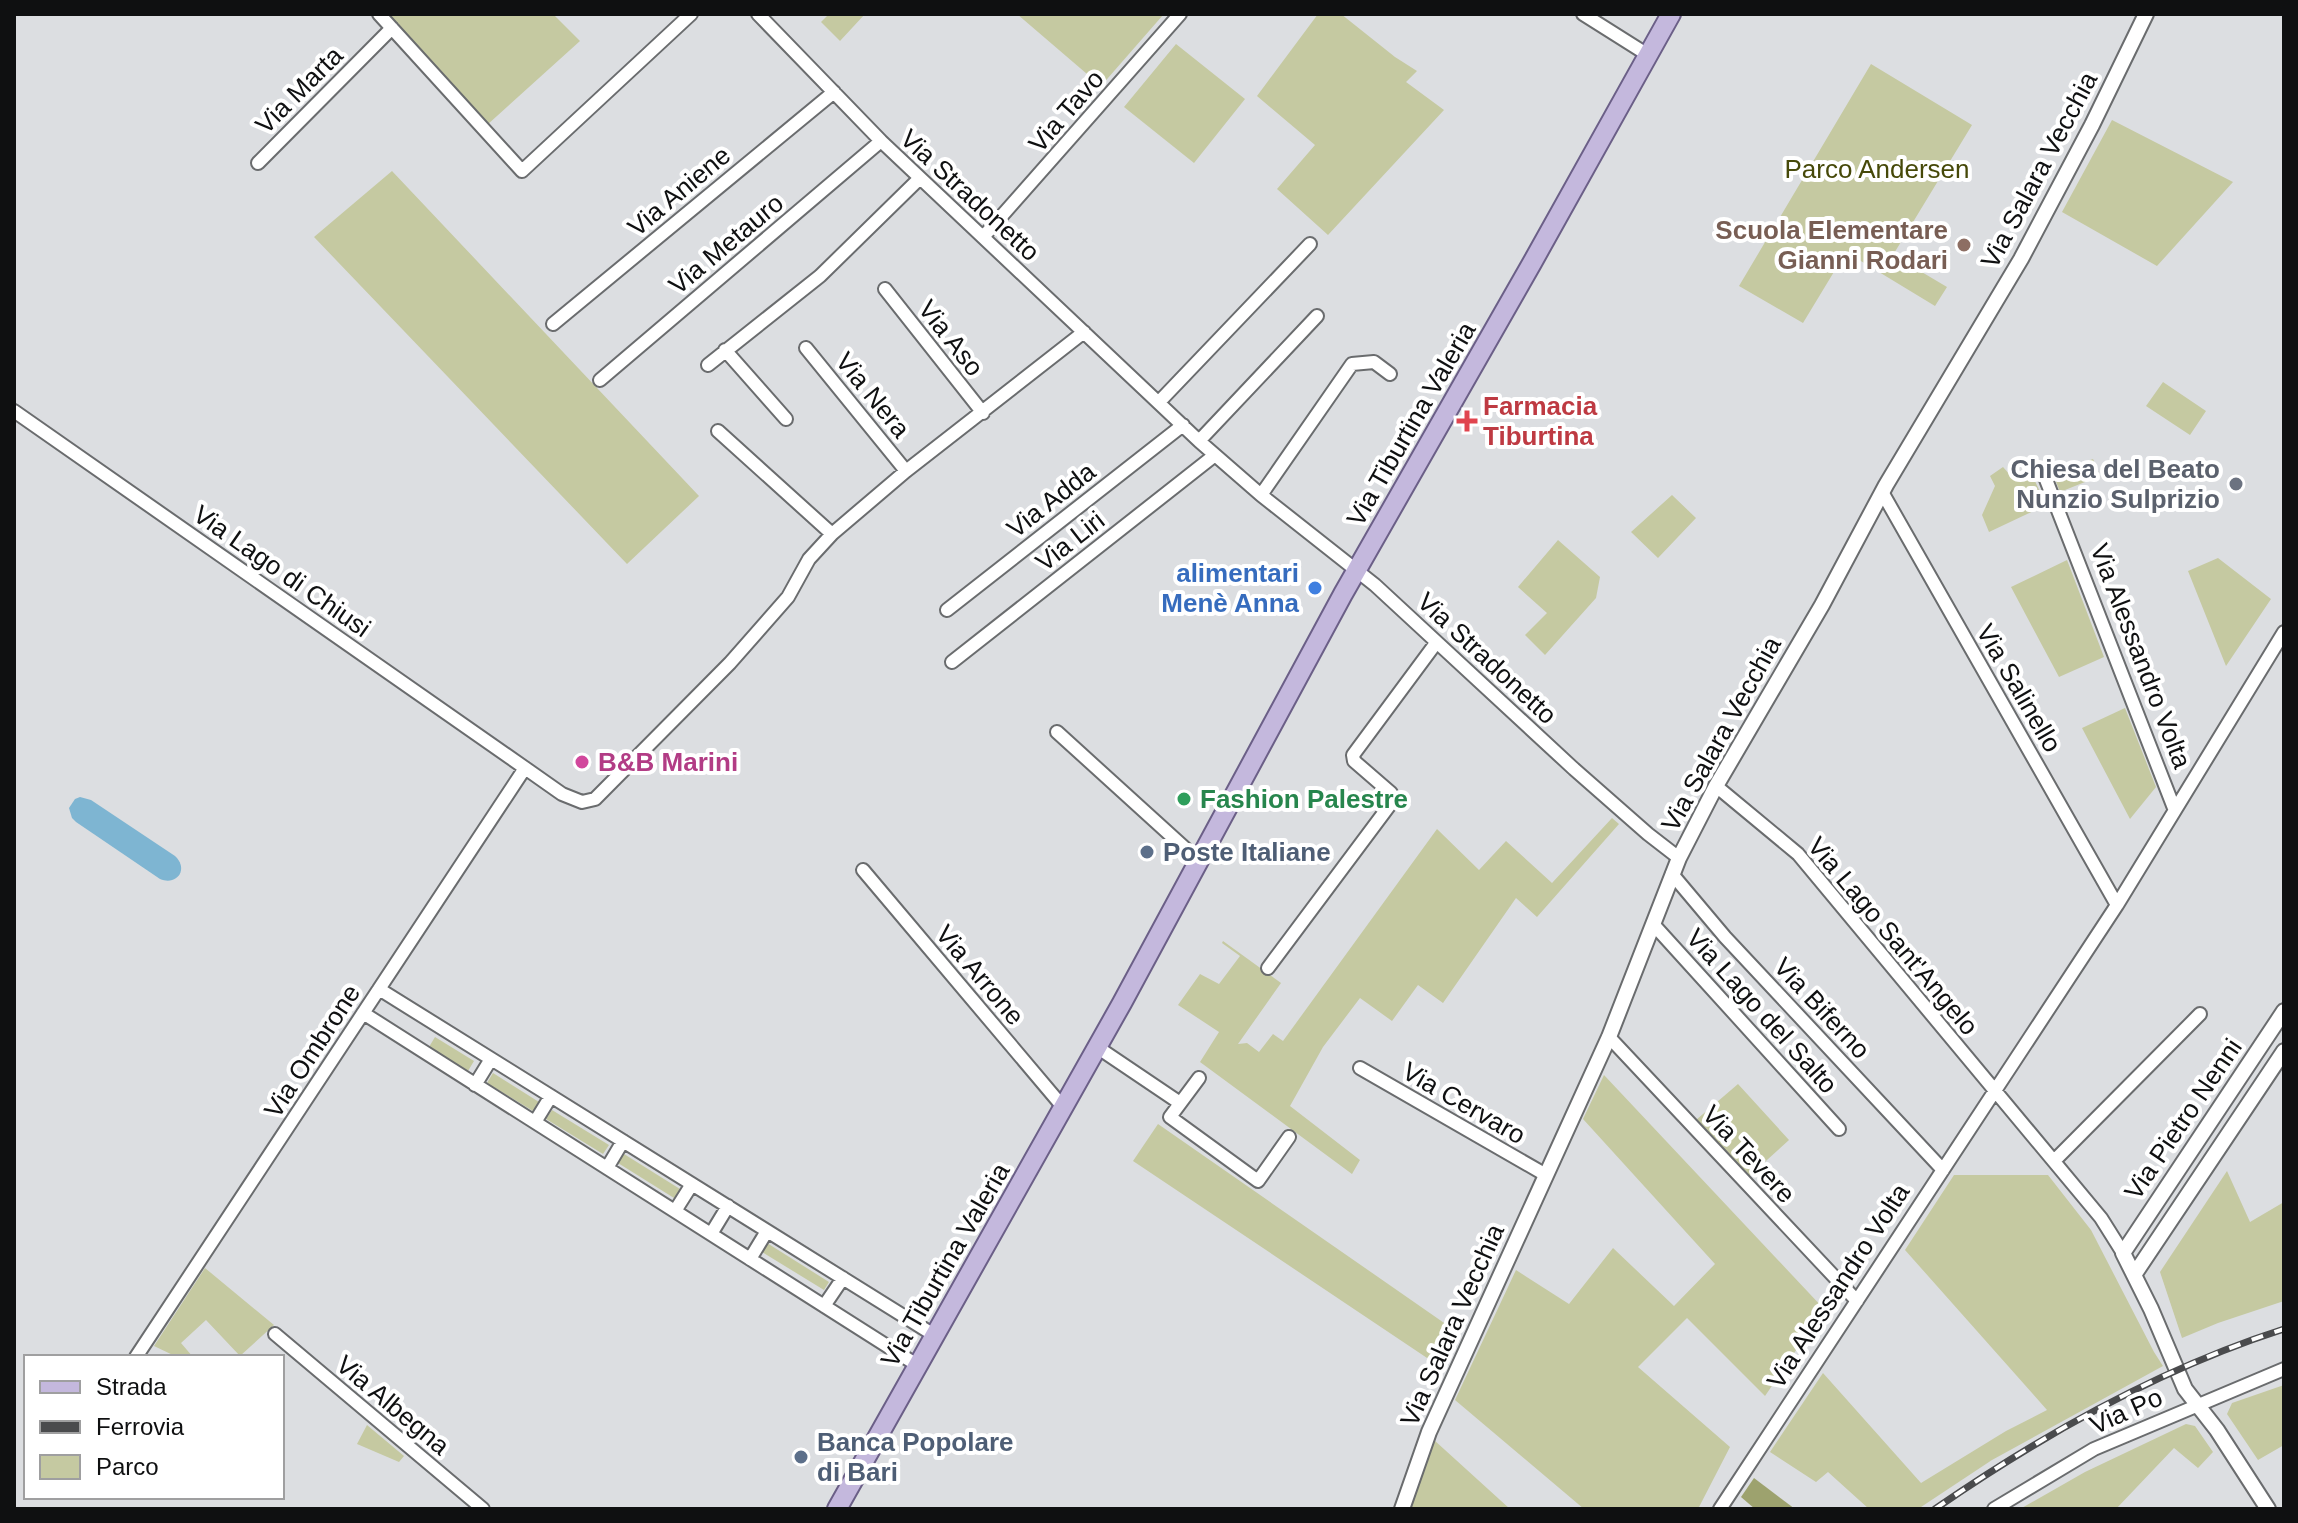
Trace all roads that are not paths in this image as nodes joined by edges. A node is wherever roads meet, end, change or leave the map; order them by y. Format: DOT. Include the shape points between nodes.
graph roads {
  1 [pos="379,14"];
  2 [pos="691,14"];
  3 [pos="758,14"];
  4 [pos="1180,14"];
  5 [pos="1583,14"];
  6 [pos="1671,14"];
  7 [pos="2146,14"];
  8 [pos="392,28"];
  9 [pos="1648,55"];
  10 [pos="834,92"];
  11 [pos="881,141"];
  12 [pos="258,163"];
  13 [pos="920,178"];
  14 [pos="984,236"];
  15 [pos="1310,244"];
  16 [pos="885,289"];
  17 [pos="1317,316"];
  18 [pos="553,324"];
  19 [pos="1084,332"];
  20 [pos="806,348"];
  21 [pos="725,350"];
  22 [pos="708,365"];
  23 [pos="1390,374"];
  24 [pos="600,380"];
  25 [pos="1159,402"];
  26 [pos="14,411"];
  27 [pos="983,413"];
  28 [pos="786,419"];
  29 [pos="1183,425"];
  30 [pos="718,431"];
  31 [pos="1199,441"];
  32 [pos="1215,455"];
  33 [pos="906,471"];
  34 [pos="2045,477"];
  35 [pos="1882,492"];
  36 [pos="1261,495"];
  37 [pos="832,534"];
  38 [pos="1356,571"];
  39 [pos="947,610"];
  40 [pos="2284,632"];
  41 [pos="1436,643"];
  42 [pos="952,662"];
  43 [pos="1057,732"];
  44 [pos="525,768"];
  45 [pos="1716,786"];
  46 [pos="2174,808"];
  47 [pos="1679,858"];
  48 [pos="1199,861"];
  49 [pos="863,870"];
  50 [pos="1672,874"];
  51 [pos="2117,905"];
  52 [pos="1653,924"];
  53 [pos="1268,968"];
  54 [pos="379,989"];
  55 [pos="2284,1011"];
  56 [pos="363,1013"];
  57 [pos="2200,1014"];
  58 [pos="1609,1037"];
  59 [pos="1097,1047"];
  60 [pos="2284,1051"];
  61 [pos="491,1059"];
  62 [pos="1360,1068"];
  63 [pos="1199,1078"];
  64 [pos="475,1085"];
  65 [pos="1994,1089"];
  66 [pos="551,1096"];
  67 [pos="1180,1103"];
  68 [pos="1063,1107"];
  69 [pos="535,1122"];
  70 [pos="1839,1129"];
  71 [pos="1289,1137"];
  72 [pos="623,1141"];
  73 [pos="2054,1161"];
  74 [pos="607,1168"];
  75 [pos="1943,1170"];
  76 [pos="1546,1175"];
  77 [pos="692,1184"];
  78 [pos="728,1206"];
  79 [pos="675,1211"];
  80 [pos="767,1231"];
  81 [pos="711,1234"];
  82 [pos="2123,1253"];
  83 [pos="750,1259"];
  84 [pos="2134,1275"];
  85 [pos="843,1278"];
  86 [pos="1857,1301"];
  87 [pos="824,1306"];
  88 [pos="275,1334"];
  89 [pos="934,1335"];
  90 [pos="137,1355"];
  91 [pos="917,1365"];
  92 [pos="2284,1369"];
  93 [pos="2198,1404"];
  94 [pos="483,1509"];
  95 [pos="837,1509"];
  96 [pos="1402,1509"];
  97 [pos="1720,1509"];
  98 [pos="1994,1509"];
  99 [pos="2268,1509"];
  1 -- 8 [label="street"];
  2 -- 8 [label="street" via="522,171"];
  3 -- 10 [label="street, Via Stradonetto"];
  4 -- 14 [label="street, Via Tavo"];
  5 -- 9 [label="street"];
  6 -- 9 [label="main road, Via Tiburtina Valeria"];
  7 -- 35 [label="street, Via Salara Vecchia" via="2021,259"];
  8 -- 12 [label="street, Via Marta"];
  9 -- 38 [label="main road, Via Tiburtina Valeria"];
  10 -- 11 [label="street, Via Stradonetto"];
  10 -- 18 [label="street, Via Aniene"];
  11 -- 13 [label="street, Via Stradonetto"];
  11 -- 24 [label="street, Via Metauro"];
  13 -- 14 [label="street, Via Stradonetto"];
  13 -- 21 [label="street" via="820,276"];
  14 -- 19 [label="street, Via Stradonetto"];
  15 -- 25 [label="street"];
  16 -- 27 [label="street, Via Aso"];
  17 -- 31 [label="street"];
  19 -- 25 [label="street, Via Stradonetto"];
  19 -- 27 [label="street"];
  20 -- 33 [label="street, Via Nera"];
  21 -- 22 [label="street"];
  21 -- 28 [label="street"];
  23 -- 36 [label="street" via="1374,362 1352,364"];
  25 -- 29 [label="street, Via Stradonetto"];
  26 -- 44 [label="street, Via Lago di Chiusi"];
  27 -- 33 [label="street"];
  29 -- 31 [label="street, Via Stradonetto"];
  29 -- 39 [label="street, Via Adda"];
  30 -- 37 [label="street"];
  31 -- 32 [label="street, Via Stradonetto"];
  32 -- 36 [label="street, Via Stradonetto"];
  32 -- 42 [label="street, Via Liri"];
  33 -- 37 [label="street"];
  34 -- 46 [label="street, Via Alessandro Volta"];
  35 -- 45 [label="street, Via Salara Vecchia"];
  35 -- 51 [label="street, Via Salinello"];
  36 -- 38 [label="street, Via Stradonetto"];
  37 -- 44 [label="street, Via Lago di Chiusi" via="809,559 788,597 730,663 595,799 582,802 562,794"];
  38 -- 41 [label="street, Via Stradonetto"];
  38 -- 48 [label="main road, Via Tiburtina Valeria"];
  40 -- 46 [label="street, Via Alessandro Volta"];
  41 -- 47 [label="street, Via Stradonetto"];
  41 -- 53 [label="street" via="1353,755 1391,793 1392,802"];
  43 -- 48 [label="street"];
  44 -- 54 [label="street, Via Ombrone"];
  45 -- 47 [label="street, Via Salara Vecchia"];
  45 -- 65 [label="street, Via Lago Sant'Angelo" via="1798,854"];
  46 -- 51 [label="street, Via Alessandro Volta"];
  47 -- 50 [label="street, Via Salara Vecchia"];
  48 -- 59 [label="main road, Via Tiburtina Valeria"];
  49 -- 68 [label="street, Via Arrone"];
  50 -- 52 [label="street, Via Salara Vecchia"];
  50 -- 75 [label="street, Via Biferno"];
  51 -- 65 [label="street, Via Alessandro Volta"];
  52 -- 58 [label="street, Via Salara Vecchia"];
  52 -- 70 [label="street, Via Lago del Salto"];
  54 -- 56 [label="street, Via Ombrone"];
  54 -- 61 [label="street"];
  55 -- 82 [label="street, Via Pietro Nenni"];
  56 -- 64 [label="street"];
  56 -- 90 [label="street, Via Ombrone"];
  57 -- 73 [label="street"];
  58 -- 76 [label="street, Via Salara Vecchia"];
  58 -- 86 [label="street, Via Tevere"];
  59 -- 67 [label="street"];
  59 -- 68 [label="main road, Via Tiburtina Valeria"];
  60 -- 84 [label="street, Via Pietro Nenni"];
  61 -- 64 [label="street"];
  61 -- 66 [label="street"];
  62 -- 76 [label="street, Via Cervaro"];
  63 -- 67 [label="street"];
  64 -- 69 [label="street"];
  65 -- 73 [label="street"];
  65 -- 75 [label="street, Via Alessandro Volta"];
  66 -- 69 [label="street"];
  66 -- 72 [label="street"];
  67 -- 71 [label="street" via="1170,1117 1258,1181"];
  68 -- 89 [label="main road, Via Tiburtina Valeria"];
  69 -- 74 [label="street"];
  72 -- 74 [label="street"];
  72 -- 77 [label="street"];
  73 -- 82 [label="street"];
  74 -- 79 [label="street"];
  75 -- 86 [label="street, Via Alessandro Volta"];
  76 -- 96 [label="street, Via Salara Vecchia" via="1429,1432"];
  77 -- 78 [label="street"];
  77 -- 79 [label="street"];
  78 -- 80 [label="street"];
  78 -- 81 [label="street"];
  79 -- 81 [label="street"];
  80 -- 83 [label="street"];
  80 -- 85 [label="street"];
  81 -- 83 [label="street"];
  82 -- 84 [label="street"];
  83 -- 87 [label="street"];
  84 -- 93 [label="street" via="2183,1385"];
  85 -- 87 [label="street"];
  85 -- 89 [label="street"];
  86 -- 97 [label="street, Via Alessandro Volta"];
  87 -- 91 [label="street"];
  88 -- 94 [label="street, Via Albegna"];
  89 -- 91 [label="main road, Via Tiburtina Valeria"];
  91 -- 95 [label="main road, Via Tiburtina Valeria"];
  92 -- 93 [label="street, Via Po"];
  93 -- 98 [label="street, Via Po" via="2094,1449"];
  93 -- 99 [label="street"];
}
